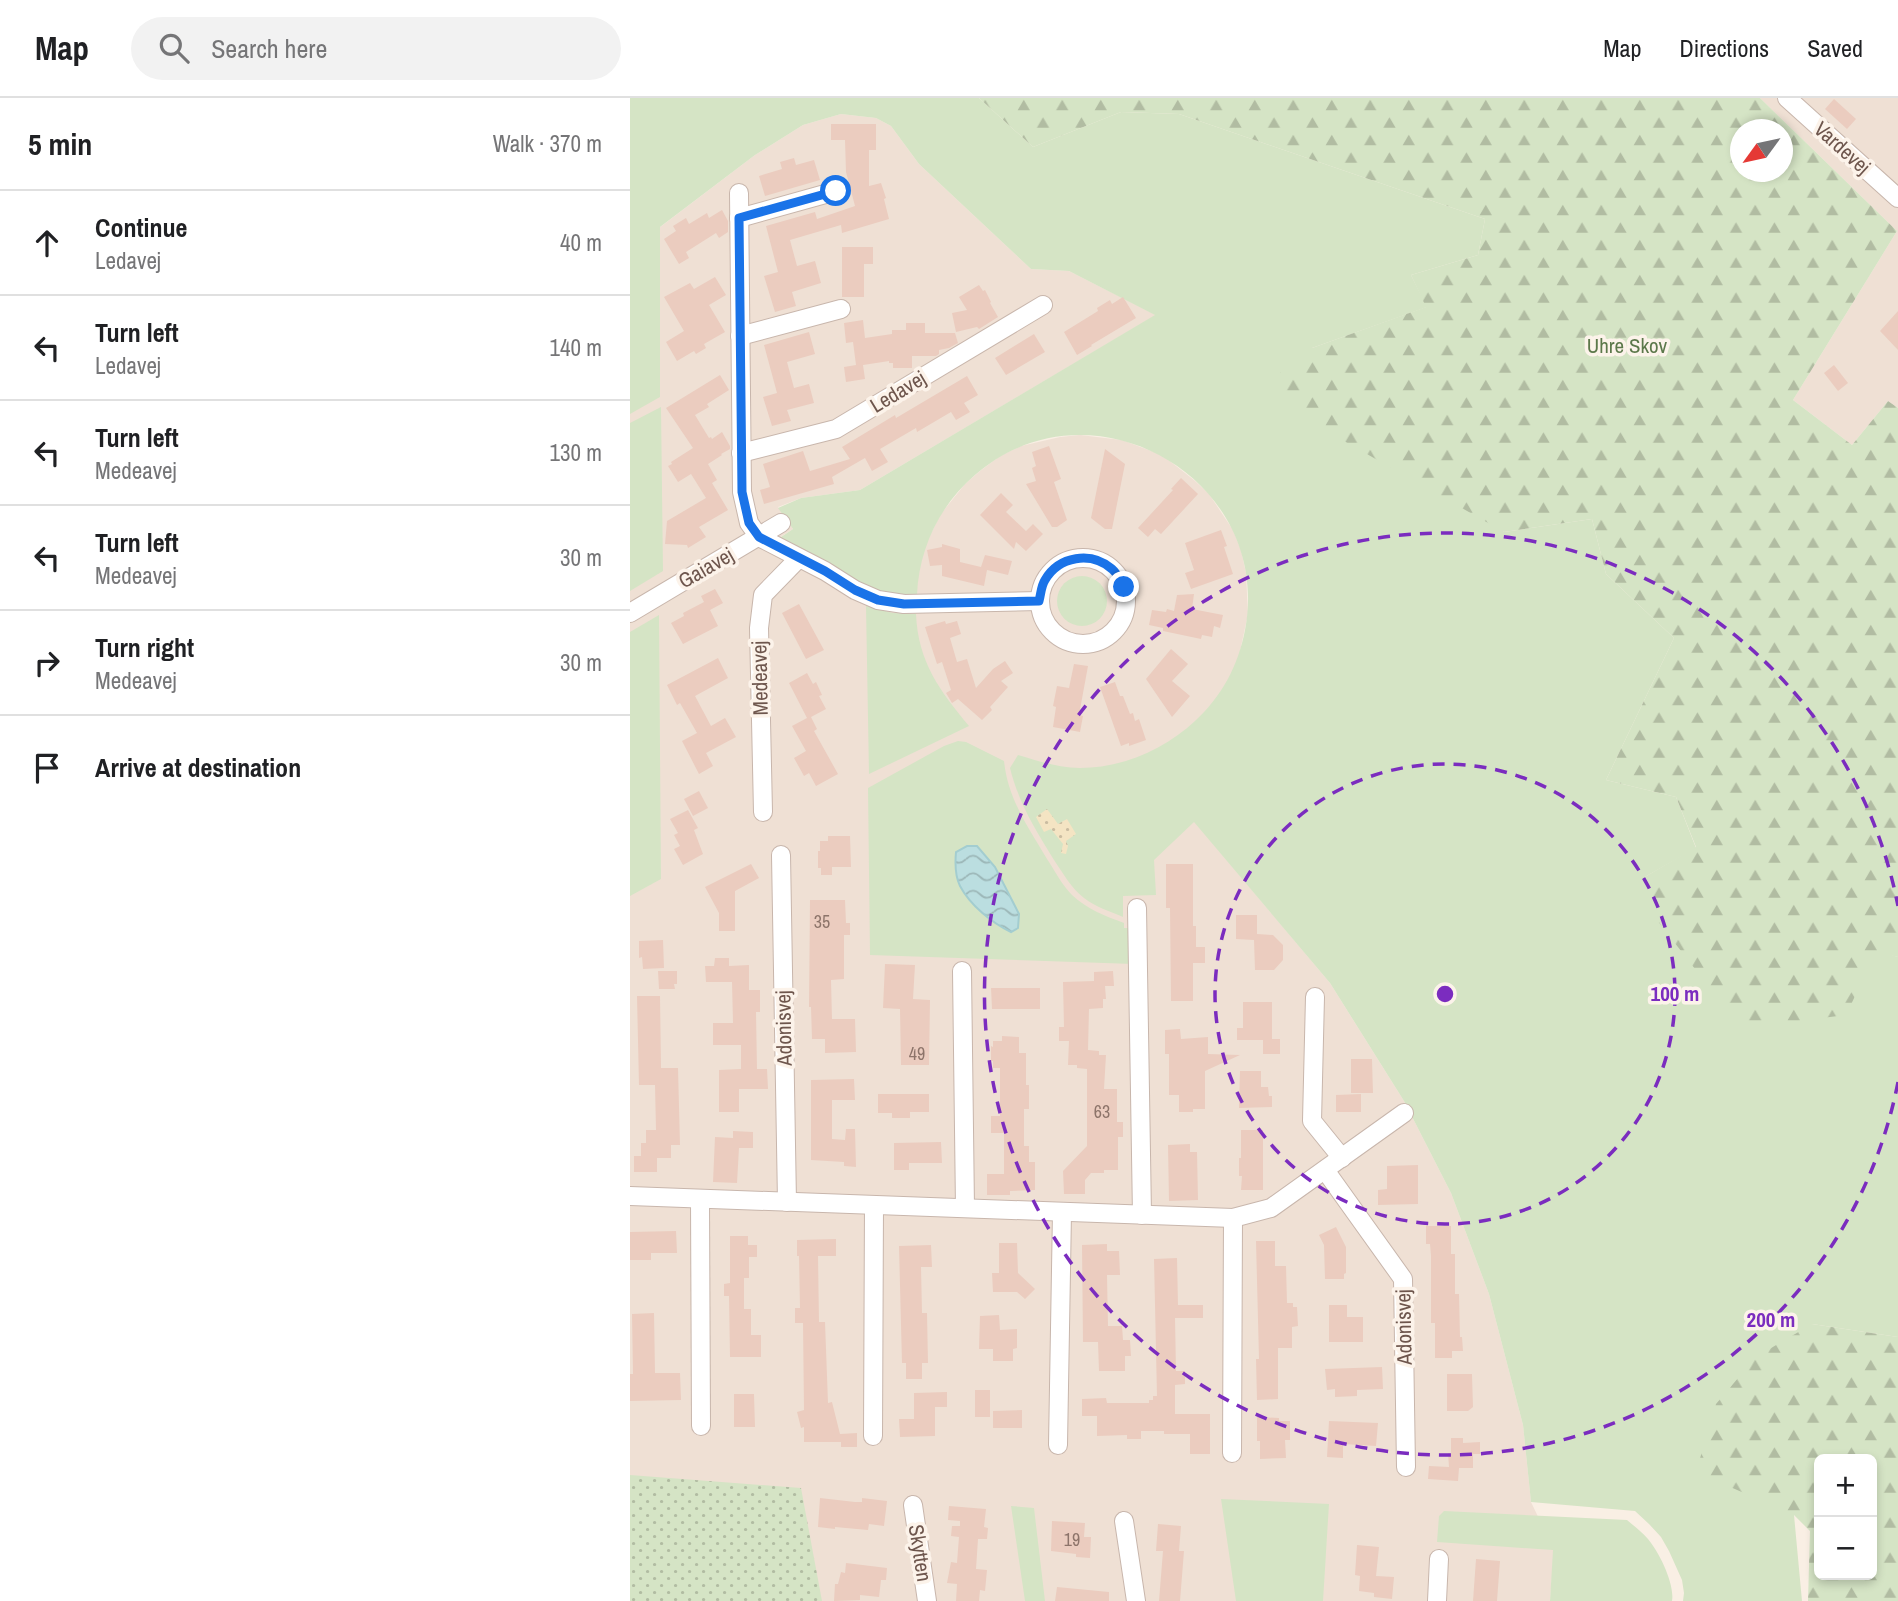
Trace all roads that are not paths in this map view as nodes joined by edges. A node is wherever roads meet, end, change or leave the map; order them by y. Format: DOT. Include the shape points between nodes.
graph roads {
  1 [pos="1787,98"];
  2 [pos="836,191"];
  3 [pos="739,193"];
  4 [pos="1898,198"];
  5 [pos="739,218"];
  6 [pos="1044,305"];
  7 [pos="841,309"];
  8 [pos="740,336"];
  9 [pos="741,453"];
  10 [pos="782,523"];
  11 [pos="759,537"];
  12 [pos="799,558"];
  13 [pos="1039,601"];
  14 [pos="630,612"];
  15 [pos="763,812"];
  16 [pos="781,855"];
  17 [pos="1137,908"];
  18 [pos="962,971"];
  19 [pos="1315,997"];
  20 [pos="1404,1113"];
  21 [pos="1342,1158"];
  22 [pos="1325,1170"];
  23 [pos="630,1196"];
  24 [pos="700,1199"];
  25 [pos="787,1202"];
  26 [pos="874,1205"];
  27 [pos="965,1208"];
  28 [pos="1062,1212"];
  29 [pos="1142,1215"];
  30 [pos="1233,1218"];
  31 [pos="701,1426"];
  32 [pos="873,1436"];
  33 [pos="1058,1445"];
  34 [pos="1232,1453"];
  35 [pos="1406,1467"];
  36 [pos="913,1505"];
  37 [pos="1124,1521"];
  38 [pos="1439,1559"];
  39 [pos="927,1601"];
  40 [pos="1136,1601"];
  41 [pos="1437,1601"];
  1 -- 4 [label="street, Vardevej"];
  2 -- 5 [label="street"];
  3 -- 5 [label="street"];
  5 -- 8 [label="street"];
  6 -- 9 [label="street, Ledavej" via="836,429"];
  7 -- 8 [label="street"];
  8 -- 9 [label="street"];
  9 -- 11 [label="street" via="742,492 749,523"];
  10 -- 11 [label="street, Gaiavej"];
  11 -- 12 [label="street"];
  11 -- 14 [label="street, Gaiavej"];
  12 -- 13 [label="street" via="878,600 904,604"];
  12 -- 15 [label="street, Medeavej" via="763,595 759,628"];
  13 -- 13 [label="street" via="1051,631 1065,641 1085,645 1104,639 1119,626 1126,607 1124,587 1113,570 1096,559 1076,558 1057,566 1044,581"];
  16 -- 25 [label="street, Adonisvej"];
  17 -- 29 [label="street"];
  18 -- 27 [label="street"];
  19 -- 21 [label="street" via="1312,1121"];
  20 -- 21 [label="street"];
  21 -- 22 [label="street"];
  22 -- 30 [label="street" via="1272,1208"];
  22 -- 35 [label="street, Adonisvej" via="1403,1279"];
  23 -- 24 [label="street"];
  24 -- 25 [label="street"];
  24 -- 31 [label="street"];
  25 -- 26 [label="street"];
  26 -- 27 [label="street"];
  26 -- 32 [label="street"];
  27 -- 28 [label="street"];
  28 -- 29 [label="street"];
  28 -- 33 [label="street"];
  29 -- 30 [label="street"];
  30 -- 34 [label="street"];
  36 -- 39 [label="street, Skytten"];
  37 -- 40 [label="street"];
  38 -- 41 [label="street"];
}
